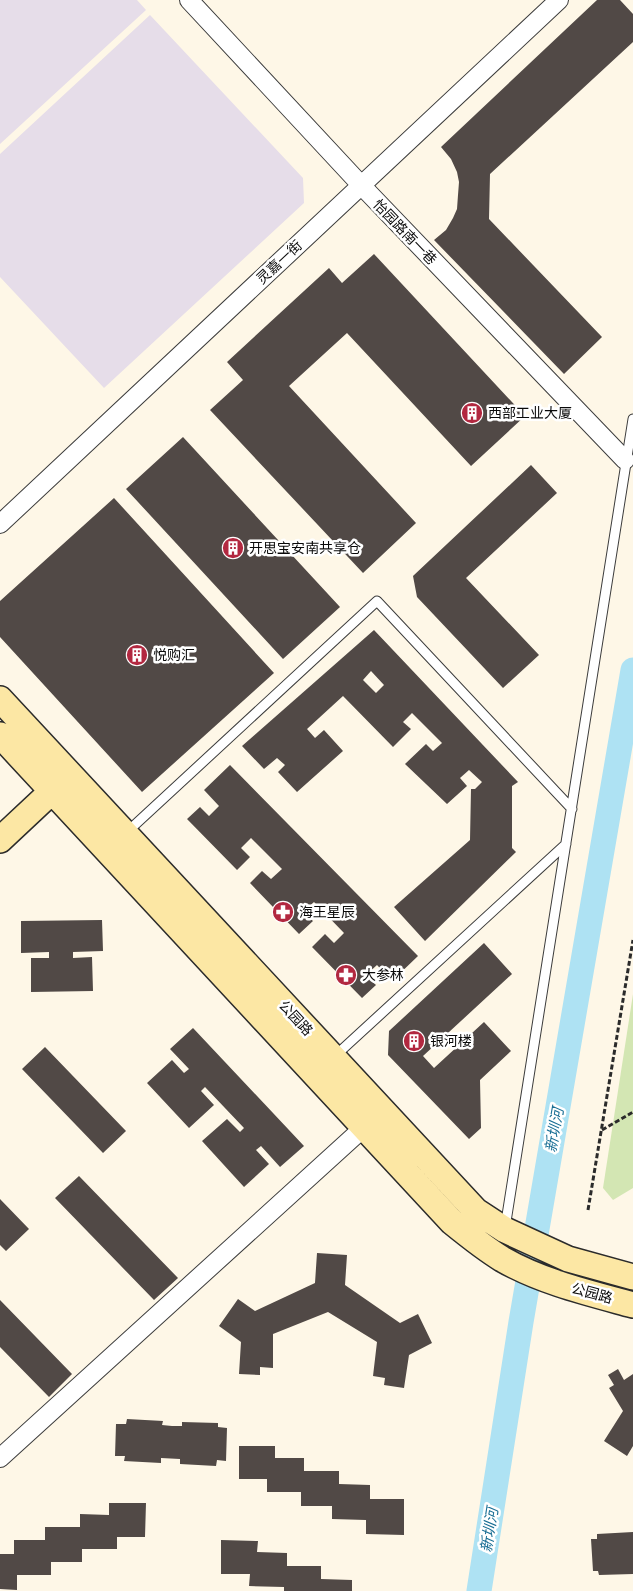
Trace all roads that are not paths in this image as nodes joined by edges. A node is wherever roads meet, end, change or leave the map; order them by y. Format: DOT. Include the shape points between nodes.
graph roads {
  1 [pos="189,0"];
  2 [pos="559,0"];
  3 [pos="361,185"];
  4 [pos="633,419"];
  5 [pos="625,460"];
  6 [pos="0,524"];
  7 [pos="0,699"];
  8 [pos="0,735"];
  9 [pos="70,774"];
  10 [pos="52,791"];
  11 [pos="572,810"];
  12 [pos="126,833"];
  13 [pos="0,840"];
  14 [pos="566,844"];
  15 [pos="333,1058"];
  16 [pos="382,1110"];
  17 [pos="364,1127"];
  18 [pos="505,1230"];
  19 [pos="633,1277"];
  20 [pos="633,1305"];
  21 [pos="0,1458"];
  1 -- 3 [label="street, 怡园路南一巷"];
  2 -- 3 [label="street, 灵嘉一街"];
  3 -- 5 [label="street, 怡园路南一巷"];
  3 -- 6 [label="street, 灵嘉一街"];
  4 -- 5 [label="lane"];
  5 -- 11 [label="lane"];
  7 -- 9 [label="main road, 公园路"];
  8 -- 10 [label="main road, 公园路"];
  9 -- 10 [label="main road"];
  9 -- 12 [label="main road, 公园路"];
  10 -- 13 [label="main road"];
  10 -- 17 [label="main road, 公园路"];
  11 -- 12 [label="lane" via="377,601"];
  11 -- 14 [label="lane"];
  12 -- 15 [label="main road, 公园路"];
  14 -- 15 [label="lane"];
  14 -- 18 [label="lane"];
  15 -- 16 [label="main road, 公园路"];
  16 -- 17 [label="street"];
  16 -- 18 [label="main road, 公园路" via="476,1211"];
  17 -- 20 [label="main road, 公园路" via="452,1222 503,1260 562,1285"];
  17 -- 21 [label="street"];
  18 -- 19 [label="main road, 公园路" via="568,1260"];
}
